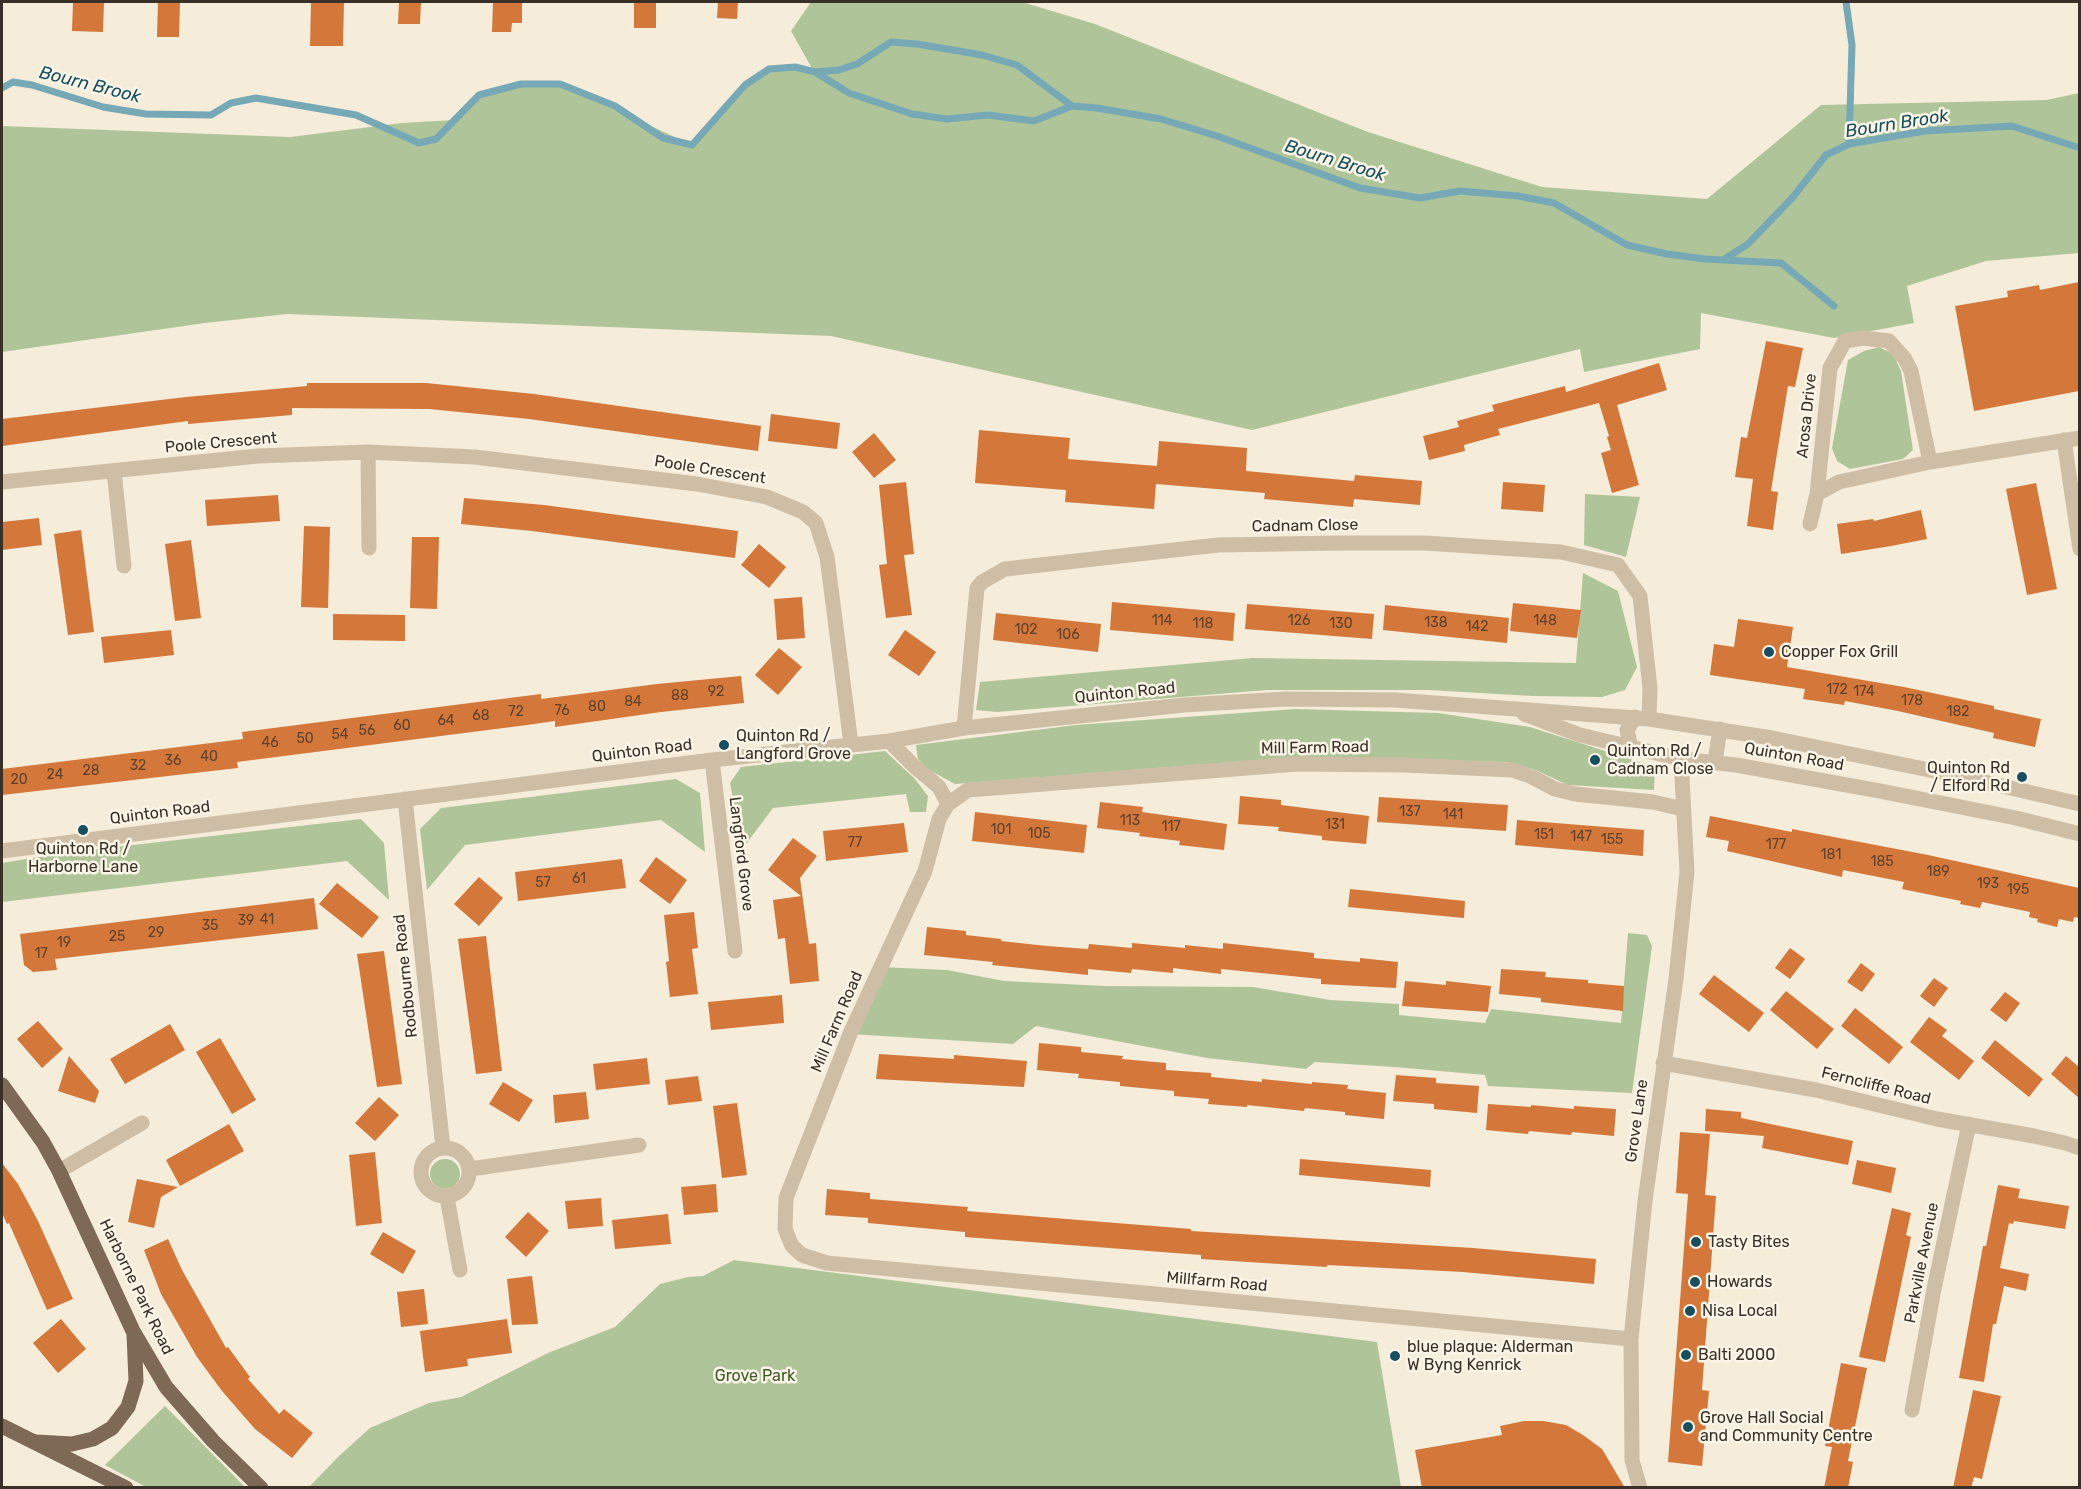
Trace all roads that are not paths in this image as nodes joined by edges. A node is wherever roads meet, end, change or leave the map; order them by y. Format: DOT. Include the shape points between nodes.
graph roads {
  1 [pos="2072,439"];
  2 [pos="368,452"];
  3 [pos="1930,462"];
  4 [pos="114,471"];
  5 [pos="2,483"];
  6 [pos="1817,494"];
  7 [pos="1810,524"];
  8 [pos="369,548"];
  9 [pos="2079,549"];
  10 [pos="124,566"];
  11 [pos="1504,707"];
  12 [pos="1642,718"];
  13 [pos="964,728"];
  14 [pos="1720,729"];
  15 [pos="889,741"];
  16 [pos="851,744"];
  17 [pos="1631,747"];
  18 [pos="1681,759"];
  19 [pos="711,760"];
  20 [pos="1715,762"];
  21 [pos="405,799"];
  22 [pos="948,804"];
  23 [pos="2079,804"];
  24 [pos="1683,809"];
  25 [pos="2079,834"];
  26 [pos="2,851"];
  27 [pos="735,951"];
  28 [pos="1663,1063"];
  29 [pos="2,1085"];
  30 [pos="142,1122"];
  31 [pos="1969,1124"];
  32 [pos="639,1145"];
  33 [pos="443,1148"];
  34 [pos="2079,1149"];
  35 [pos="470,1169"];
  36 [pos="59,1171"];
  37 [pos="447,1197"];
  38 [pos="802,1256"];
  39 [pos="460,1270"];
  40 [pos="133,1330"];
  41 [pos="1630,1340"];
  42 [pos="1912,1410"];
  43 [pos="2,1426"];
  44 [pos="36,1442"];
  45 [pos="126,1488"];
  46 [pos="261,1488"];
  47 [pos="1640,1488"];
  1 -- 3 [label="street"];
  1 -- 9 [label="street"];
  2 -- 4 [label="street, Poole Crescent" via="258,456"];
  2 -- 8 [label="street"];
  2 -- 16 [label="street, Poole Crescent" via="475,457 697,484 767,497 803,512 816,523 827,557"];
  3 -- 6 [label="street" via="1839,482"];
  3 -- 6 [label="street, Arosa Drive" via="1911,371 1905,359 1889,341 1845,341 1830,368"];
  4 -- 5 [label="street, Poole Crescent"];
  4 -- 10 [label="street"];
  6 -- 7 [label="street, Arosa Drive"];
  11 -- 12 [label="street, Quinton Road"];
  11 -- 13 [label="street, Quinton Road" via="1286,699 1184,705"];
  11 -- 17 [label="street, Quinton Road" via="1580,735"];
  12 -- 13 [label="street, Cadnam Close" via="1650,688 1640,596 1618,565 1561,552 1425,543 1341,543 1218,545 1005,569 977,588"];
  12 -- 14 [label="street, Quinton Road"];
  12 -- 17 [label="street" via="1627,730"];
  13 -- 15 [label="street, Quinton Road"];
  14 -- 20 [label="street"];
  14 -- 23 [label="street, Quinton Road"];
  15 -- 16 [label="street, Quinton Road"];
  15 -- 22 [label="street" via="939,787"];
  16 -- 19 [label="street, Quinton Road"];
  17 -- 18 [label="street, Quinton Road"];
  18 -- 20 [label="street, Quinton Road"];
  18 -- 24 [label="street, Grove Lane"];
  19 -- 21 [label="street, Quinton Road"];
  19 -- 27 [label="street, Langford Grove"];
  20 -- 25 [label="street, Quinton Road" via="1880,791"];
  21 -- 26 [label="street, Quinton Road"];
  21 -- 33 [label="street, Rodbourne Road"];
  22 -- 24 [label="street, Mill Farm Road" via="968,790 1298,764 1512,770 1575,794"];
  22 -- 38 [label="street, Mill Farm Road" via="939,819 925,871 850,1034 786,1198 785,1228 792,1246"];
  24 -- 28 [label="street, Grove Lane" via="1687,872"];
  28 -- 31 [label="street, Ferncliffe Road" via="1816,1090"];
  28 -- 41 [label="street, Grove Lane"];
  29 -- 36 [label="main road, Harborne Park Road"];
  30 -- 36 [label="street"];
  31 -- 34 [label="street, Ferncliffe Road"];
  31 -- 42 [label="street, Parkville Avenue"];
  32 -- 35 [label="street"];
  33 -- 35 [label="street" via="457,1151"];
  33 -- 37 [label="street" via="426,1158 422,1177 428,1189"];
  35 -- 37 [label="street" via="462,1191"];
  36 -- 40 [label="main road, Harborne Park Road"];
  37 -- 39 [label="street"];
  38 -- 41 [label="street, Millfarm Road" via="838,1264"];
  40 -- 44 [label="main road" via="136,1381 128,1407 112,1428 93,1439 72,1444"];
  40 -- 46 [label="main road, Harborne Park Road" via="166,1387"];
  41 -- 47 [label="street, Grove Lane" via="1632,1460"];
  43 -- 44 [label="main road"];
  44 -- 45 [label="main road"];
}
